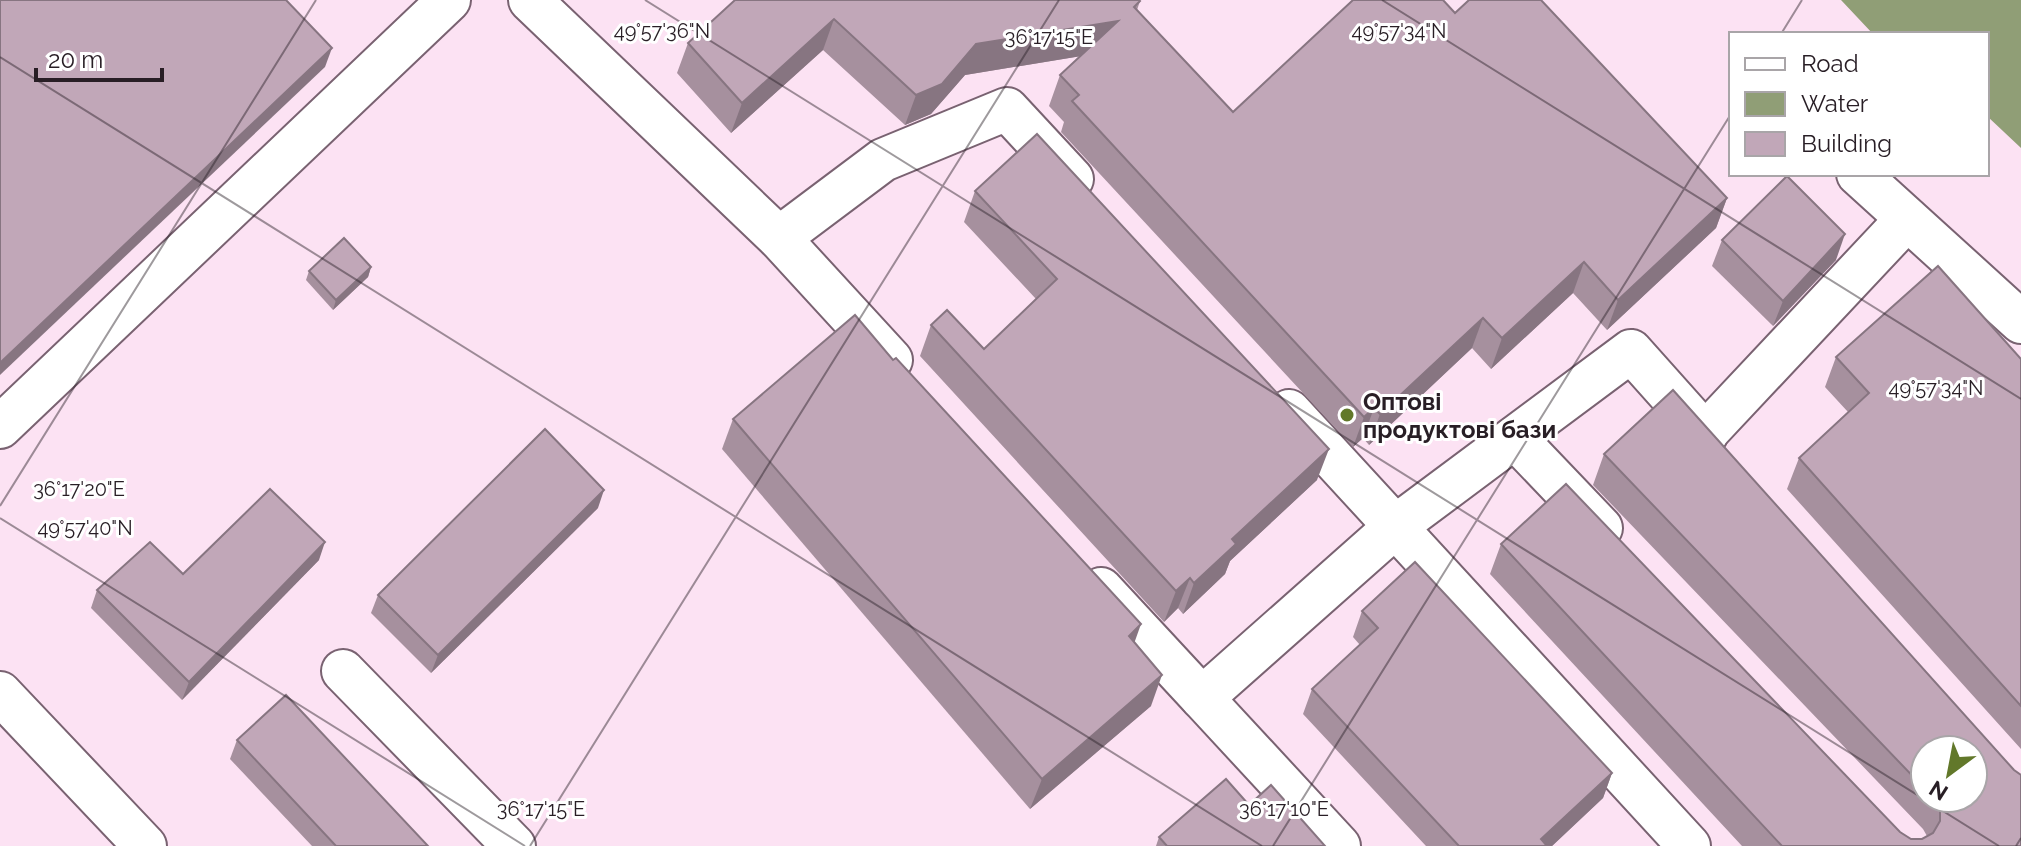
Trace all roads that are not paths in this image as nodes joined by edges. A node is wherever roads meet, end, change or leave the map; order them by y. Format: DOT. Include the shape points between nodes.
graph roads {
  1 [pos="530,0"];
  2 [pos="426,7"];
  3 [pos="1860,176"];
  4 [pos="1093,202"];
  5 [pos="1907,219"];
  6 [pos="779,238"];
  7 [pos="2021,322"];
  8 [pos="916,387"];
  9 [pos="1266,387"];
  10 [pos="0,427"];
  11 [pos="1515,438"];
  12 [pos="1396,526"];
  13 [pos="1623,551"];
  14 [pos="1075,560"];
  15 [pos="343,671"];
  16 [pos="0,693"];
  17 [pos="1202,698"];
  18 [pos="145,846"];
  19 [pos="514,846"];
  20 [pos="1339,846"];
  21 [pos="1689,846"];
  1 -- 6 [label="street"];
  2 -- 10 [label="street"];
  3 -- 5 [label="street"];
  4 -- 6 [label="street" via="1007,109 883,160"];
  5 -- 7 [label="street"];
  5 -- 11 [label="street" via="1716,446 1631,351"];
  6 -- 8 [label="street"];
  9 -- 12 [label="street"];
  11 -- 12 [label="street"];
  11 -- 13 [label="street"];
  12 -- 17 [label="street"];
  12 -- 21 [label="street"];
  14 -- 17 [label="street"];
  15 -- 19 [label="street"];
  16 -- 18 [label="street"];
  17 -- 20 [label="street"];
}
